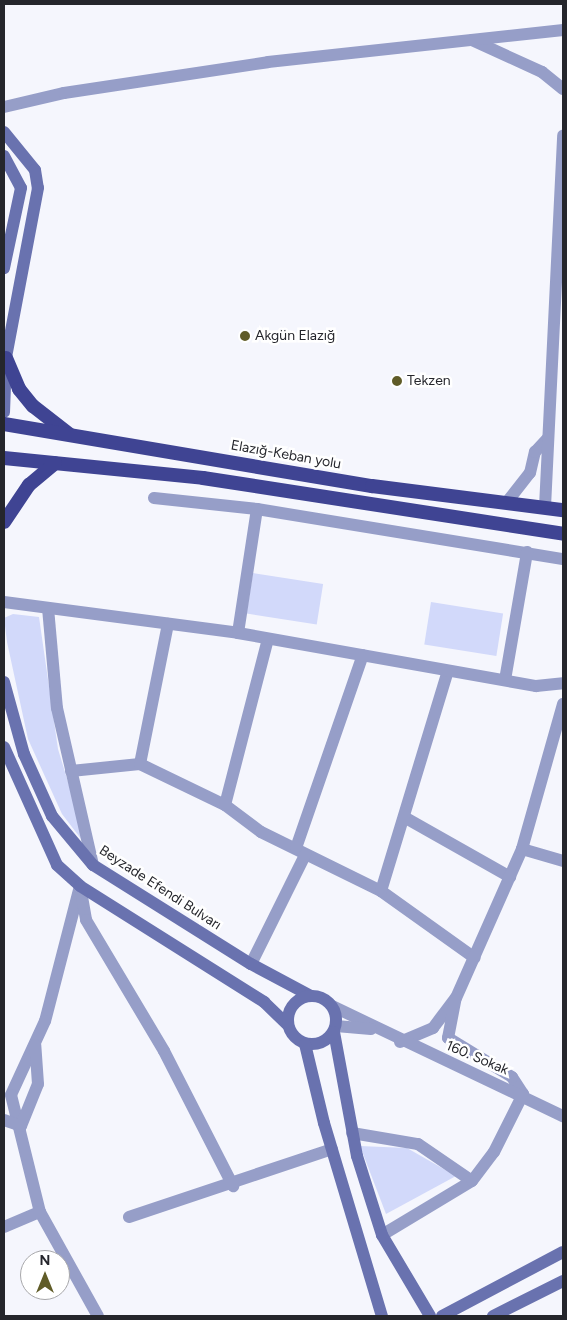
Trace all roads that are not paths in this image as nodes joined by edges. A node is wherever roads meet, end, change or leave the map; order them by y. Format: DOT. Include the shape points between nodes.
graph roads {
  1 [pos="563,30"];
  2 [pos="472,40"];
  3 [pos="563,89"];
  4 [pos="4,107"];
  5 [pos="4,132"];
  6 [pos="563,135"];
  7 [pos="4,156"];
  8 [pos="4,268"];
  9 [pos="6,358"];
  10 [pos="4,412"];
  11 [pos="4,424"];
  12 [pos="72,436"];
  13 [pos="548,438"];
  14 [pos="4,458"];
  15 [pos="55,463"];
  16 [pos="154,498"];
  17 [pos="507,502"];
  18 [pos="544,506"];
  19 [pos="257,510"];
  20 [pos="563,510"];
  21 [pos="4,522"];
  22 [pos="563,534"];
  23 [pos="527,552"];
  24 [pos="563,559"];
  25 [pos="4,602"];
  26 [pos="48,608"];
  27 [pos="168,624"];
  28 [pos="238,633"];
  29 [pos="268,638"];
  30 [pos="363,655"];
  31 [pos="448,671"];
  32 [pos="505,680"];
  33 [pos="4,682"];
  34 [pos="563,683"];
  35 [pos="563,704"];
  36 [pos="4,747"];
  37 [pos="140,764"];
  38 [pos="71,770"];
  39 [pos="225,805"];
  40 [pos="404,817"];
  41 [pos="522,849"];
  42 [pos="301,851"];
  43 [pos="563,861"];
  44 [pos="93,865"];
  45 [pos="510,877"];
  46 [pos="80,886"];
  47 [pos="381,891"];
  48 [pos="72,920"];
  49 [pos="86,920"];
  50 [pos="475,958"];
  51 [pos="251,964"];
  52 [pos="311,996"];
  53 [pos="456,998"];
  54 [pos="332,1006"];
  55 [pos="288,1025"];
  56 [pos="335,1029"];
  57 [pos="378,1030"];
  58 [pos="400,1042"];
  59 [pos="305,1044"];
  60 [pos="35,1045"];
  61 [pos="7,1093"];
  62 [pos="523,1094"];
  63 [pos="563,1116"];
  64 [pos="4,1120"];
  65 [pos="20,1126"];
  66 [pos="352,1133"];
  67 [pos="332,1149"];
  68 [pos="472,1181"];
  69 [pos="233,1186"];
  70 [pos="40,1212"];
  71 [pos="130,1217"];
  72 [pos="4,1227"];
  73 [pos="382,1235"];
  74 [pos="563,1252"];
  75 [pos="563,1281"];
  76 [pos="98,1316"];
  77 [pos="382,1316"];
  78 [pos="430,1316"];
  79 [pos="442,1316"];
  80 [pos="493,1316"];
  1 -- 2 [label="street"];
  2 -- 3 [label="street" via="542,72"];
  2 -- 4 [label="street" via="259,64 64,93"];
  5 -- 9 [label="main road" via="35,170 38,188"];
  6 -- 13 [label="street"];
  7 -- 8 [label="main road" via="21,188"];
  9 -- 10 [label="main road"];
  9 -- 12 [label="highway" via="19,388 33,406"];
  11 -- 12 [label="highway, Elazığ-Keban yolu"];
  12 -- 17 [label="highway, Elazığ-Keban yolu" via="372,486"];
  13 -- 17 [label="street" via="535,452 530,473"];
  13 -- 18 [label="street"];
  14 -- 15 [label="highway"];
  15 -- 21 [label="highway" via="29,485"];
  15 -- 22 [label="highway" via="203,478"];
  16 -- 19 [label="street"];
  17 -- 18 [label="highway, Elazığ-Keban yolu"];
  18 -- 20 [label="highway, Elazığ-Keban yolu"];
  19 -- 23 [label="street"];
  19 -- 28 [label="street"];
  23 -- 24 [label="street"];
  23 -- 32 [label="street"];
  25 -- 26 [label="street"];
  26 -- 27 [label="street"];
  26 -- 38 [label="street" via="57,708"];
  27 -- 28 [label="street"];
  27 -- 37 [label="street"];
  28 -- 29 [label="street"];
  29 -- 30 [label="street"];
  29 -- 39 [label="street"];
  30 -- 31 [label="street"];
  30 -- 42 [label="street"];
  31 -- 32 [label="street"];
  31 -- 40 [label="street"];
  32 -- 34 [label="street" via="536,686"];
  33 -- 44 [label="main road, Beyzade Efendi Bulvarı" via="24,754 52,816"];
  35 -- 41 [label="street"];
  36 -- 46 [label="main road" via="57,865"];
  37 -- 38 [label="street"];
  37 -- 39 [label="street"];
  38 -- 44 [label="street"];
  39 -- 42 [label="street" via="261,832"];
  40 -- 45 [label="street"];
  40 -- 47 [label="street"];
  41 -- 43 [label="street"];
  41 -- 45 [label="street"];
  42 -- 47 [label="street"];
  42 -- 51 [label="street"];
  44 -- 51 [label="main road, Beyzade Efendi Bulvarı"];
  45 -- 50 [label="street"];
  46 -- 48 [label="street"];
  46 -- 49 [label="street"];
  46 -- 55 [label="main road" via="264,1002"];
  47 -- 50 [label="street"];
  48 -- 49 [label="street"];
  48 -- 60 [label="street"];
  49 -- 69 [label="street" via="164,1051"];
  50 -- 53 [label="street"];
  51 -- 52 [label="main road, Beyzade Efendi Bulvarı"];
  52 -- 54 [label="main road"];
  52 -- 55 [label="main road" via="290,1008"];
  53 -- 58 [label="street" via="433,1028"];
  53 -- 62 [label="street" via="448,1038 512,1077"];
  54 -- 56 [label="main road"];
  54 -- 57 [label="street, 160. Sokak"];
  55 -- 59 [label="main road"];
  56 -- 57 [label="street, 160. Sokak"];
  56 -- 59 [label="main road" via="322,1043"];
  56 -- 66 [label="main road"];
  57 -- 58 [label="street, 160. Sokak"];
  58 -- 62 [label="street, 160. Sokak"];
  59 -- 67 [label="main road"];
  60 -- 61 [label="street"];
  60 -- 65 [label="street" via="38,1084"];
  61 -- 65 [label="street"];
  62 -- 63 [label="street, 160. Sokak"];
  62 -- 68 [label="street" via="494,1152"];
  64 -- 65 [label="street"];
  65 -- 70 [label="street"];
  66 -- 68 [label="street" via="418,1144"];
  66 -- 73 [label="main road"];
  67 -- 69 [label="street"];
  67 -- 77 [label="main road"];
  68 -- 73 [label="street"];
  69 -- 71 [label="street"];
  70 -- 72 [label="street"];
  70 -- 76 [label="street"];
  73 -- 78 [label="main road"];
  74 -- 79 [label="main road"];
  75 -- 80 [label="main road"];
}
